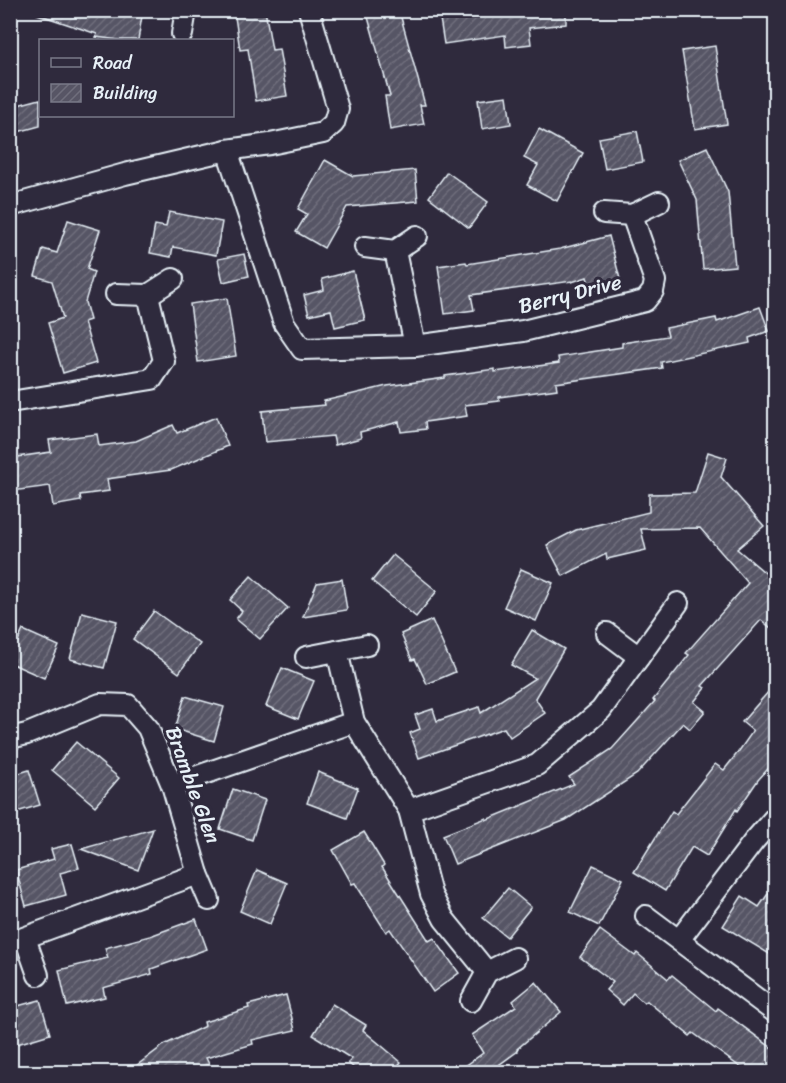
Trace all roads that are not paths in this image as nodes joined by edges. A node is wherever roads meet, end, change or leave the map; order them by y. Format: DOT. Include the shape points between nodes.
graph roads {
  1 [pos="186,10"];
  2 [pos="309,10"];
  3 [pos="182,33"];
  4 [pos="227,150"];
  5 [pos="659,202"];
  6 [pos="10,206"];
  7 [pos="604,213"];
  8 [pos="632,215"];
  9 [pos="417,236"];
  10 [pos="365,247"];
  11 [pos="395,251"];
  12 [pos="172,279"];
  13 [pos="116,294"];
  14 [pos="148,296"];
  15 [pos="415,346"];
  16 [pos="10,402"];
  17 [pos="678,603"];
  18 [pos="608,633"];
  19 [pos="367,645"];
  20 [pos="337,651"];
  21 [pos="306,657"];
  22 [pos="639,657"];
  23 [pos="354,722"];
  24 [pos="10,738"];
  25 [pos="172,785"];
  26 [pos="409,810"];
  27 [pos="776,816"];
  28 [pos="198,874"];
  29 [pos="209,900"];
  30 [pos="646,916"];
  31 [pos="679,940"];
  32 [pos="18,941"];
  33 [pos="515,958"];
  34 [pos="487,972"];
  35 [pos="38,975"];
  36 [pos="471,1001"];
  37 [pos="776,1013"];
  1 -- 3 [label="street"];
  2 -- 4 [label="street" via="338,109 334,123 323,133"];
  4 -- 6 [label="street"];
  4 -- 15 [label="street, Berry Drive" via="284,323 302,349"];
  5 -- 8 [label="street"];
  7 -- 8 [label="street"];
  8 -- 15 [label="street, Berry Drive" via="655,281 645,301 523,332"];
  9 -- 11 [label="street"];
  10 -- 11 [label="street"];
  11 -- 15 [label="street"];
  12 -- 14 [label="street"];
  13 -- 14 [label="street"];
  14 -- 16 [label="street" via="164,361 152,380"];
  17 -- 22 [label="street"];
  18 -- 22 [label="street"];
  19 -- 20 [label="street"];
  20 -- 21 [label="street"];
  20 -- 23 [label="street"];
  22 -- 26 [label="street" via="601,710 537,765"];
  23 -- 25 [label="street"];
  23 -- 26 [label="street"];
  24 -- 25 [label="street, Bramble Glen" via="100,704 128,705 148,728"];
  25 -- 28 [label="street, Bramble Glen"];
  26 -- 34 [label="street" via="431,894 444,919"];
  27 -- 31 [label="street"];
  28 -- 29 [label="street, Bramble Glen"];
  28 -- 32 [label="street"];
  30 -- 31 [label="street"];
  31 -- 37 [label="street"];
  32 -- 35 [label="street"];
  33 -- 34 [label="street"];
  34 -- 36 [label="street"];
}
